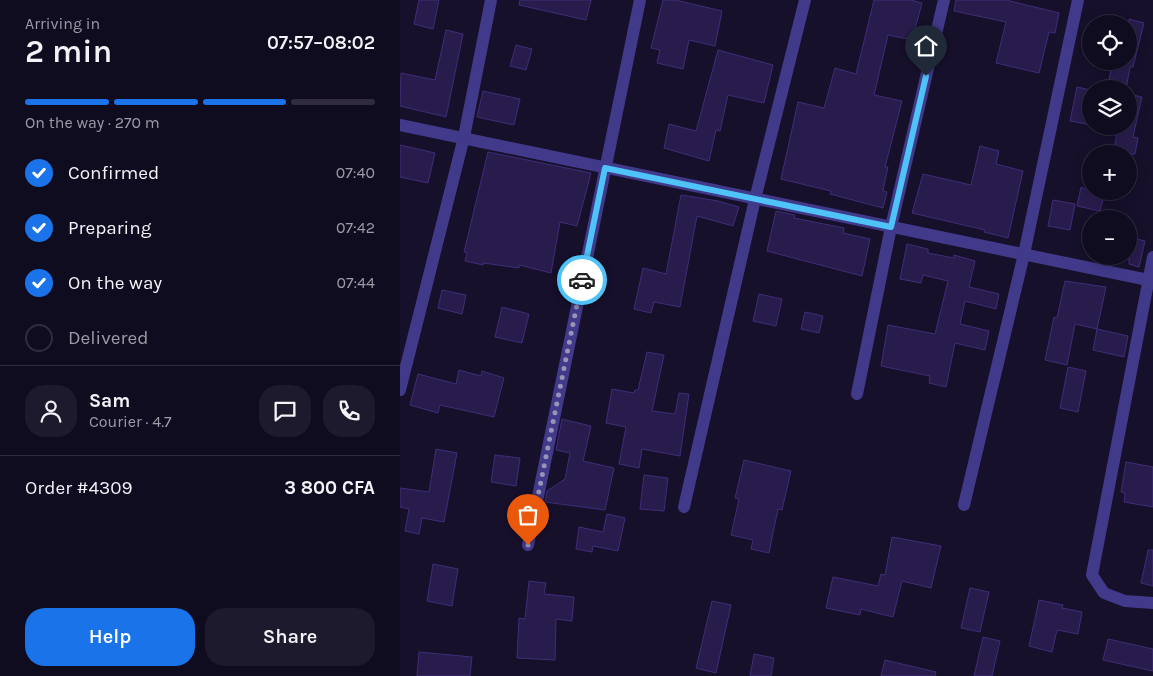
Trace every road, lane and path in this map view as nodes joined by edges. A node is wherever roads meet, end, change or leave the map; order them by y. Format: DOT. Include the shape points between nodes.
graph roads {
  1 [pos="491,0"];
  2 [pos="640,0"];
  3 [pos="805,0"];
  4 [pos="944,0"];
  5 [pos="1078,0"];
  6 [pos="400,125"];
  7 [pos="464,137"];
  8 [pos="605,168"];
  9 [pos="756,199"];
  10 [pos="891,227"];
  11 [pos="1024,254"];
  12 [pos="1153,257"];
  13 [pos="1150,280"];
  14 [pos="400,390"];
  15 [pos="857,394"];
  16 [pos="964,505"];
  17 [pos="684,507"];
  18 [pos="528,545"];
  19 [pos="1153,603"];
  1 -- 7 [label="street"];
  2 -- 8 [label="street"];
  3 -- 9 [label="street"];
  4 -- 10 [label="street"];
  5 -- 11 [label="street"];
  6 -- 7 [label="street"];
  7 -- 8 [label="street"];
  7 -- 14 [label="street"];
  8 -- 9 [label="street"];
  8 -- 18 [label="street"];
  9 -- 10 [label="street"];
  9 -- 17 [label="street"];
  10 -- 11 [label="street"];
  10 -- 15 [label="street"];
  11 -- 13 [label="street"];
  11 -- 16 [label="street"];
  12 -- 13 [label="street"];
  13 -- 19 [label="street" via="1092,575 1104,593 1124,601"];
}
